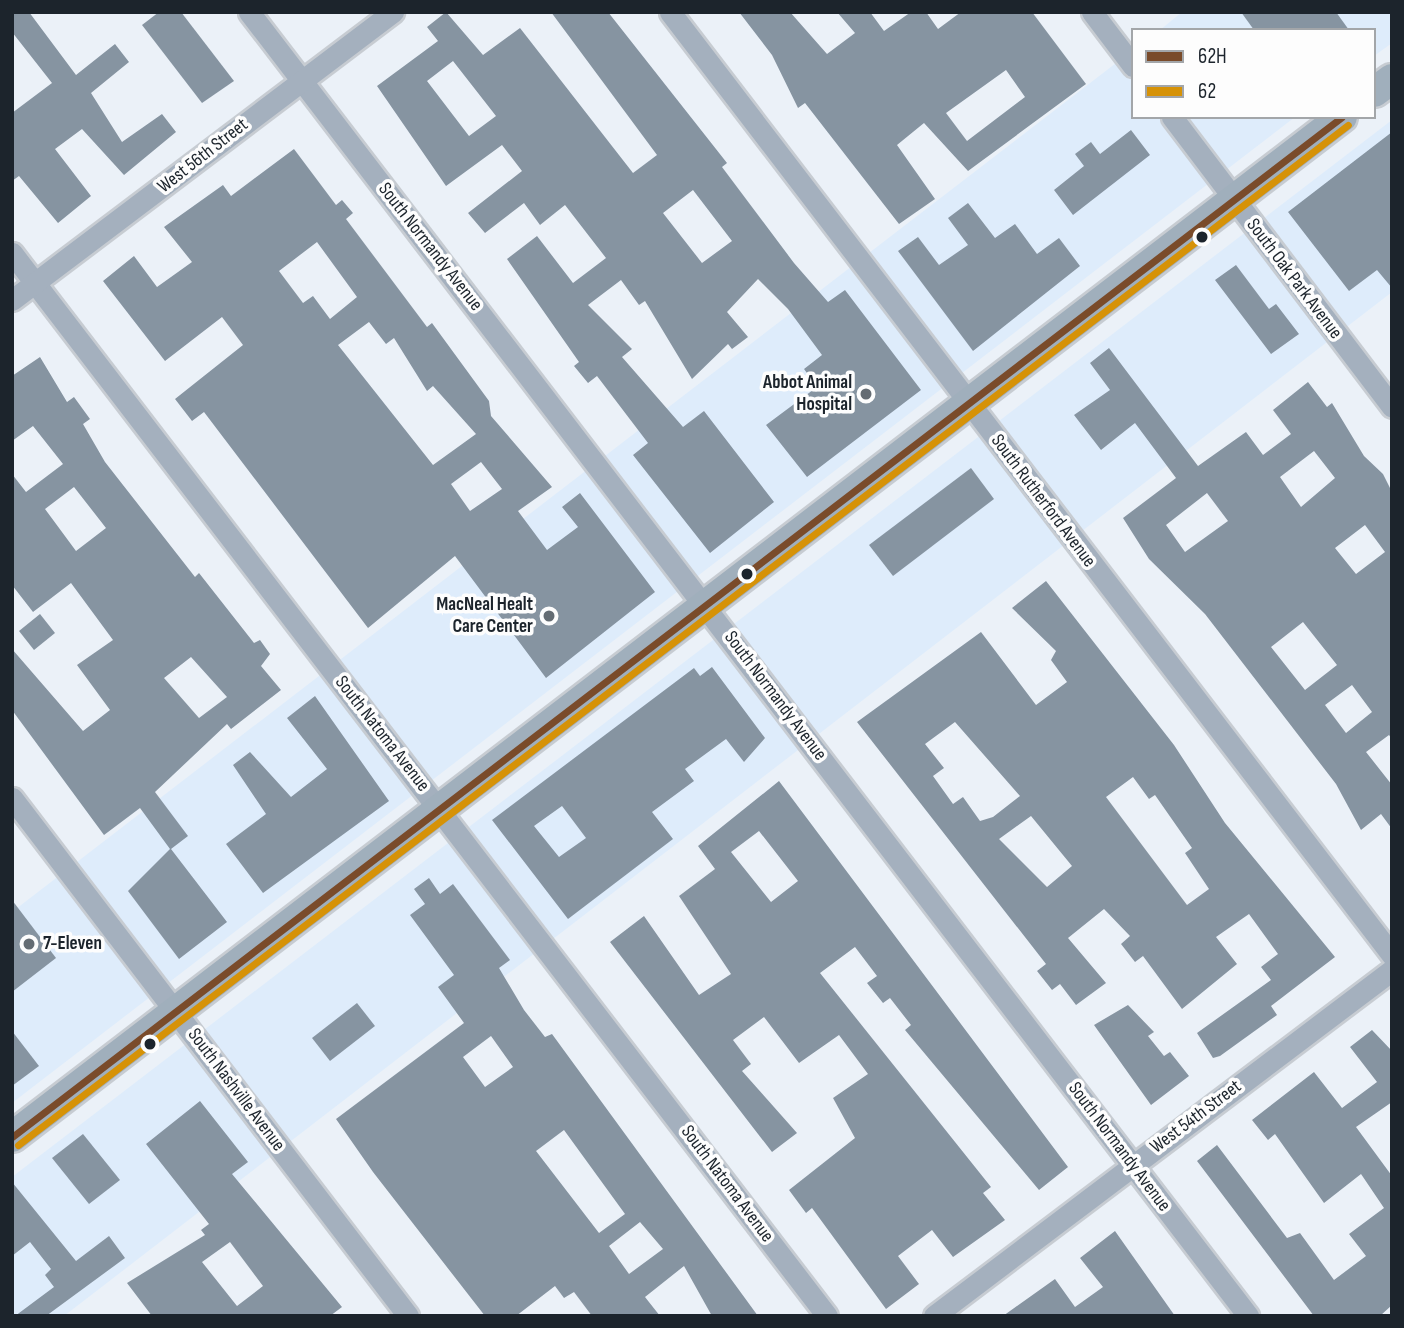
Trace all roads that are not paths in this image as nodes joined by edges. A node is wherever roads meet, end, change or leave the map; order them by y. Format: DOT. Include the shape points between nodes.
graph roads {
  1 [pos="249,12"];
  2 [pos="393,12"];
  3 [pos="670,12"];
  4 [pos="1092,12"];
  5 [pos="1131,64"];
  6 [pos="1392,79"];
  7 [pos="302,80"];
  8 [pos="1376,91"];
  9 [pos="1174,119"];
  10 [pos="1339,119"];
  11 [pos="1235,200"];
  12 [pos="12,253"];
  13 [pos="35,283"];
  14 [pos="12,300"];
  15 [pos="969,404"];
  16 [pos="1392,407"];
  17 [pos="706,606"];
  18 [pos="12,798"];
  19 [pos="441,809"];
  20 [pos="1392,955"];
  21 [pos="1392,970"];
  22 [pos="177,1012"];
  23 [pos="12,1138"];
  24 [pos="1133,1165"];
  25 [pos="408,1316"];
  26 [pos="827,1316"];
  27 [pos="934,1316"];
  28 [pos="1248,1316"];
  1 -- 7 [label="street, South Normandy Avenue"];
  2 -- 7 [label="street, West 56th Street"];
  3 -- 15 [label="street, South Rutherford Avenue"];
  4 -- 5 [label="street"];
  6 -- 8 [label="main road"];
  7 -- 13 [label="street, West 56th Street"];
  7 -- 17 [label="street, South Normandy Avenue"];
  9 -- 11 [label="street, South Oak Park Avenue"];
  10 -- 11 [label="main road"];
  11 -- 15 [label="main road"];
  11 -- 16 [label="street, South Oak Park Avenue"];
  12 -- 13 [label="street, South Natoma Avenue"];
  13 -- 14 [label="street, West 56th Street"];
  13 -- 19 [label="street, South Natoma Avenue"];
  15 -- 17 [label="main road"];
  15 -- 20 [label="street, South Rutherford Avenue"];
  17 -- 19 [label="main road"];
  17 -- 24 [label="street, South Normandy Avenue"];
  18 -- 22 [label="street, South Nashville Avenue"];
  19 -- 22 [label="main road"];
  19 -- 26 [label="street, South Natoma Avenue"];
  21 -- 24 [label="street, West 54th Street"];
  22 -- 23 [label="main road"];
  22 -- 25 [label="street, South Nashville Avenue"];
  24 -- 27 [label="street, West 54th Street"];
  24 -- 28 [label="street, South Normandy Avenue"];
}
